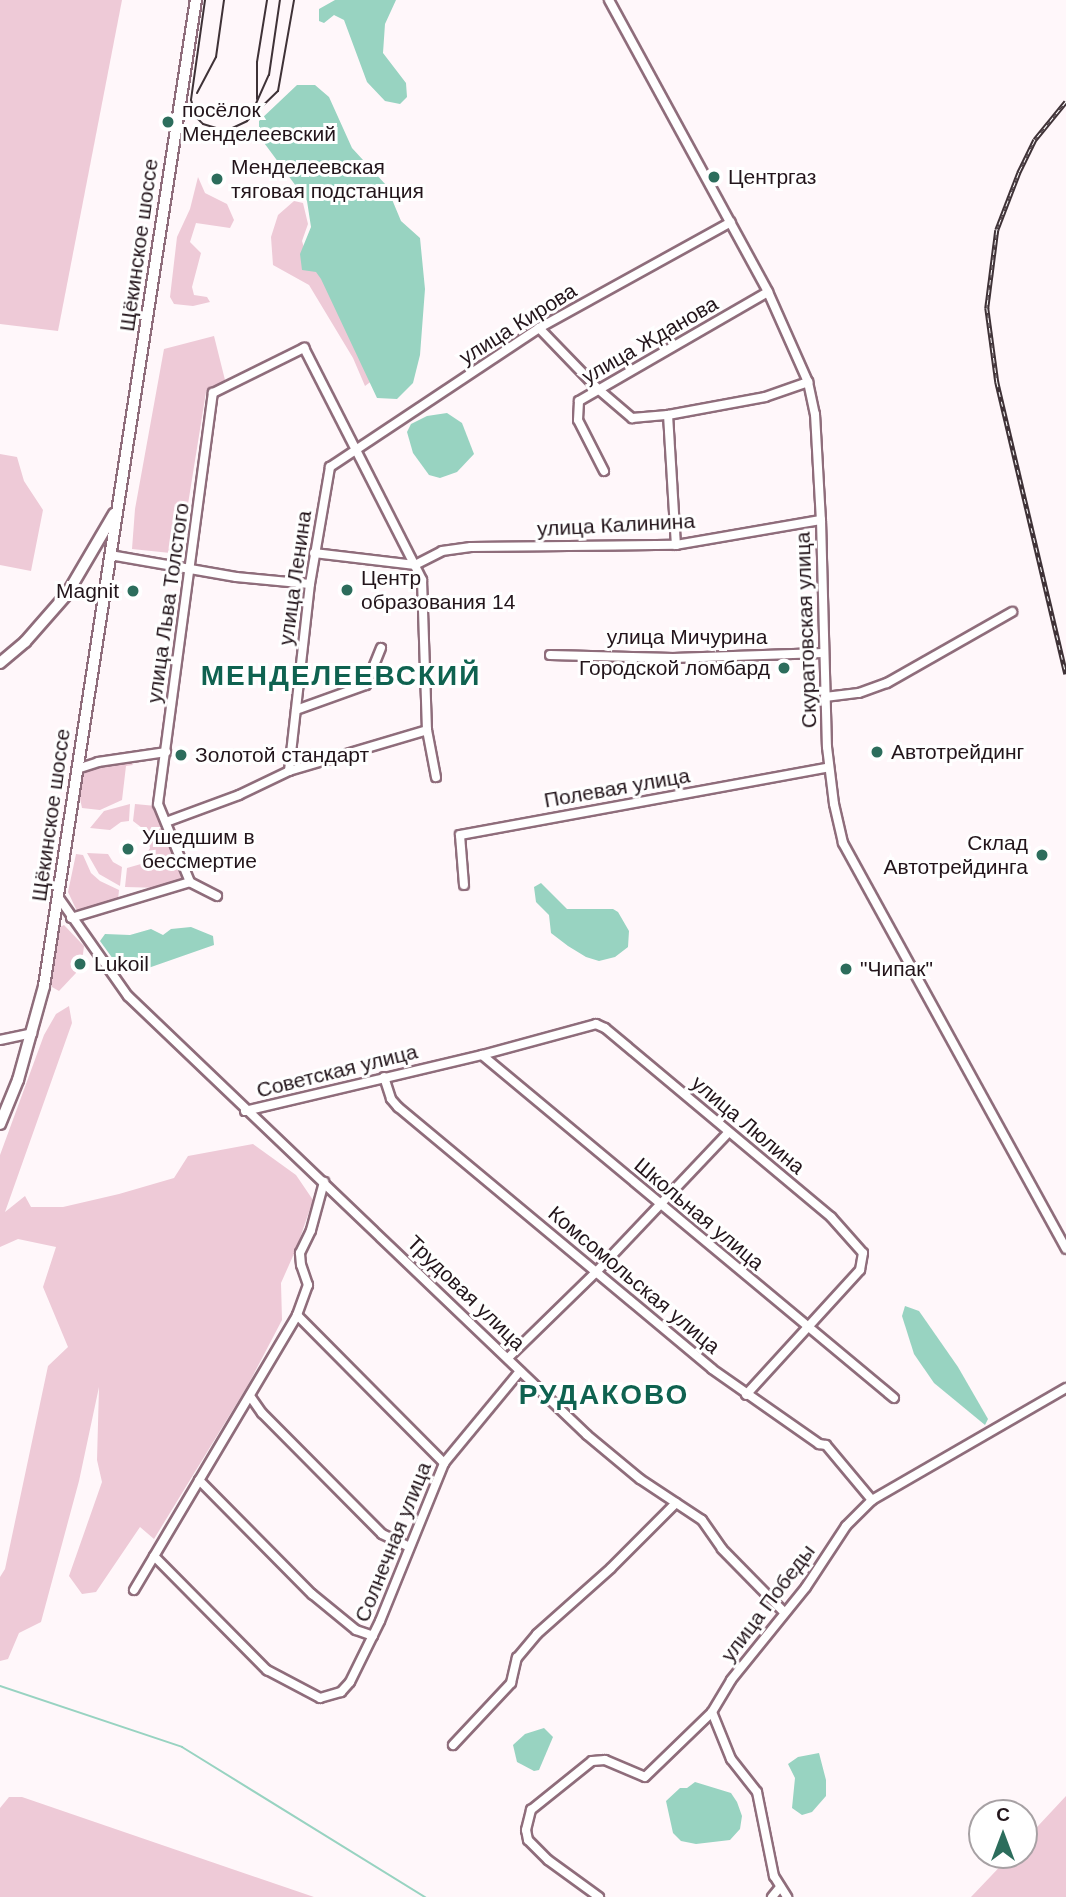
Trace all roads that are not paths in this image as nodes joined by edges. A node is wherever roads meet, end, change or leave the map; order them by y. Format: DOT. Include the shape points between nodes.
graph roads {
  1 [pos="196,0"];
  2 [pos="609,0"];
  3 [pos="731,222"];
  4 [pos="768,292"];
  5 [pos="539,328"];
  6 [pos="808,382"];
  7 [pos="598,389"];
  8 [pos="668,415"];
  9 [pos="357,449"];
  10 [pos="330,467"];
  11 [pos="604,471"];
  12 [pos="118,507"];
  13 [pos="821,520"];
  14 [pos="676,544"];
  15 [pos="314,553"];
  16 [pos="110,555"];
  17 [pos="415,565"];
  18 [pos="190,570"];
  19 [pos="310,584"];
  20 [pos="1012,612"];
  21 [pos="381,648"];
  22 [pos="824,653"];
  23 [pos="550,654"];
  24 [pos="0,663"];
  25 [pos="825,697"];
  26 [pos="296,710"];
  27 [pos="427,730"];
  28 [pos="166,752"];
  29 [pos="829,767"];
  30 [pos="77,769"];
  31 [pos="289,771"];
  32 [pos="436,777"];
  33 [pos="166,822"];
  34 [pos="190,882"];
  35 [pos="464,885"];
  36 [pos="217,896"];
  37 [pos="59,898"];
  38 [pos="71,918"];
  39 [pos="590,1026"];
  40 [pos="32,1033"];
  41 [pos="0,1040"];
  42 [pos="482,1055"];
  43 [pos="384,1077"];
  44 [pos="245,1111"];
  45 [pos="0,1124"];
  46 [pos="728,1133"];
  47 [pos="324,1182"];
  48 [pos="661,1205"];
  49 [pos="1066,1249"];
  50 [pos="597,1271"];
  51 [pos="297,1314"];
  52 [pos="807,1326"];
  53 [pos="509,1357"];
  54 [pos="520,1370"];
  55 [pos="1066,1388"];
  56 [pos="746,1395"];
  57 [pos="250,1396"];
  58 [pos="894,1398"];
  59 [pos="444,1462"];
  60 [pos="198,1480"];
  61 [pos="872,1500"];
  62 [pos="676,1503"];
  63 [pos="408,1546"];
  64 [pos="154,1556"];
  65 [pos="134,1590"];
  66 [pos="784,1612"];
  67 [pos="373,1636"];
  68 [pos="712,1712"];
  69 [pos="453,1745"];
  70 [pos="780,1887"];
  71 [pos="599,1897"];
  72 [pos="772,1897"];
  73 [pos="787,1897"];
  1 -- 12 [label="main road, Щёкинское шоссе"];
  2 -- 3 [label="street, Скуратовская улица"];
  3 -- 4 [label="street, Скуратовская улица"];
  3 -- 5 [label="street, улица Кирова"];
  4 -- 6 [label="street, Скуратовская улица"];
  4 -- 7 [label="street, улица Жданова"];
  5 -- 7 [label="street"];
  5 -- 9 [label="street, улица Кирова"];
  6 -- 8 [label="street" via="765,397"];
  6 -- 13 [label="street, Скуратовская улица" via="815,414"];
  7 -- 8 [label="street" via="632,418"];
  7 -- 11 [label="street, улица Жданова" via="579,401 578,420"];
  8 -- 14 [label="street"];
  9 -- 10 [label="street, улица Кирова"];
  9 -- 17 [label="street"];
  9 -- 18 [label="street, улица Льва Толстого" via="304,348 214,393"];
  10 -- 15 [label="street, улица Ленина"];
  12 -- 16 [label="main road, Щёкинское шоссе"];
  12 -- 24 [label="main road" via="67,594"];
  13 -- 14 [label="street, улица Калинина"];
  13 -- 22 [label="street, Скуратовская улица"];
  14 -- 17 [label="street, улица Калинина" via="471,547 442,551"];
  15 -- 17 [label="street"];
  15 -- 19 [label="street, улица Ленина"];
  16 -- 18 [label="street"];
  16 -- 30 [label="main road, Щёкинское шоссе"];
  17 -- 27 [label="street" via="422,580"];
  18 -- 19 [label="street"];
  18 -- 28 [label="street, улица Льва Толстого"];
  19 -- 26 [label="street, улица Ленина"];
  20 -- 25 [label="street" via="887,683 859,693"];
  21 -- 26 [label="street" via="366,685"];
  22 -- 23 [label="street, улица Мичурина" via="673,658"];
  22 -- 25 [label="street, Скуратовская улица"];
  25 -- 29 [label="street, Скуратовская улица"];
  26 -- 31 [label="street, улица Ленина"];
  27 -- 31 [label="street"];
  27 -- 32 [label="street"];
  28 -- 30 [label="street"];
  28 -- 33 [label="street, улица Льва Толстого" via="158,804"];
  29 -- 35 [label="street, Полевая улица" via="460,835"];
  29 -- 49 [label="street, Скуратовская улица" via="843,843"];
  30 -- 37 [label="main road, Щёкинское шоссе"];
  31 -- 33 [label="street"];
  33 -- 34 [label="street, улица Льва Толстого"];
  34 -- 36 [label="street"];
  34 -- 38 [label="street"];
  37 -- 38 [label="street, Советская улица"];
  37 -- 40 [label="main road, Щёкинское шоссе"];
  38 -- 44 [label="street, Советская улица" via="128,996"];
  39 -- 42 [label="street, Советская улица"];
  39 -- 46 [label="street, улица Люлина" via="605,1028"];
  40 -- 41 [label="street"];
  40 -- 45 [label="main road, Щёкинское шоссе"];
  42 -- 43 [label="street, Советская улица"];
  42 -- 48 [label="street, Школьная улица"];
  43 -- 44 [label="street, Советская улица"];
  43 -- 50 [label="street, Комсомольская улица" via="398,1107"];
  44 -- 47 [label="street, Трудовая улица"];
  46 -- 48 [label="street"];
  46 -- 52 [label="street, улица Люлина" via="831,1217 863,1253 860,1270"];
  47 -- 51 [label="street" via="300,1253 309,1285"];
  47 -- 53 [label="street, Трудовая улица"];
  48 -- 50 [label="street"];
  48 -- 52 [label="street, Школьная улица"];
  50 -- 53 [label="street"];
  50 -- 56 [label="street, Комсомольская улица"];
  51 -- 57 [label="street"];
  51 -- 59 [label="street"];
  52 -- 56 [label="street"];
  52 -- 58 [label="street, Школьная улица"];
  53 -- 54 [label="street, Трудовая улица"];
  54 -- 59 [label="street, Солнечная улица"];
  54 -- 62 [label="street, Трудовая улица" via="587,1435"];
  55 -- 61 [label="street, улица Победы"];
  56 -- 61 [label="street, Комсомольская улица" via="826,1445"];
  57 -- 60 [label="street"];
  57 -- 63 [label="street" via="382,1534"];
  59 -- 63 [label="street, Солнечная улица"];
  60 -- 64 [label="street"];
  60 -- 67 [label="street" via="312,1594 356,1630"];
  61 -- 66 [label="street, улица Победы" via="846,1526"];
  62 -- 66 [label="street, Трудовая улица" via="702,1520 722,1549"];
  62 -- 69 [label="street" via="537,1634 517,1658 511,1683"];
  63 -- 67 [label="street, Солнечная улица"];
  64 -- 65 [label="street"];
  64 -- 67 [label="street, Солнечная улица" via="267,1670 309,1694 331,1697 350,1682"];
  66 -- 68 [label="street, улица Победы"];
  68 -- 70 [label="street" via="731,1759 757,1792"];
  68 -- 71 [label="street, улица Победы" via="645,1777 605,1760 592,1761 531,1811 528,1840"];
  70 -- 72 [label="street"];
  70 -- 73 [label="street"];
}
